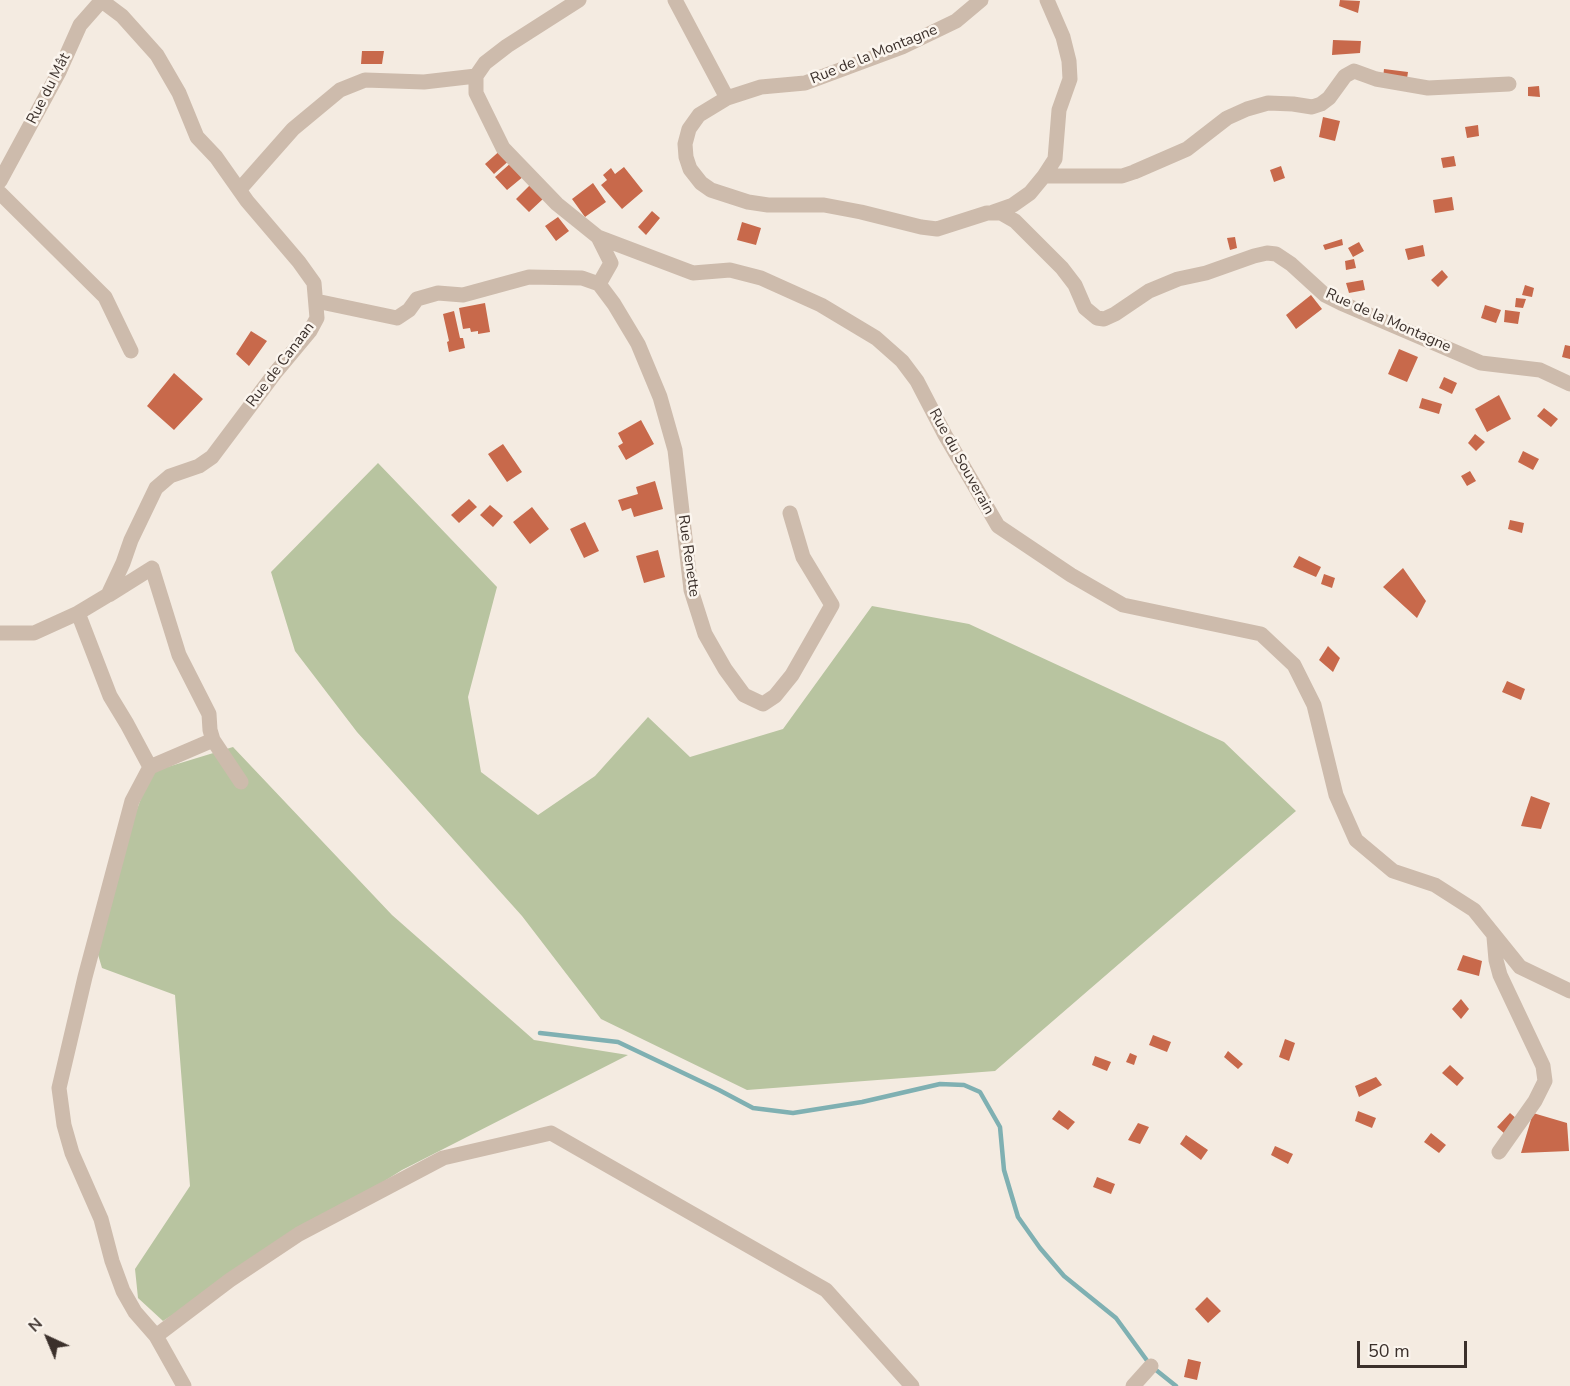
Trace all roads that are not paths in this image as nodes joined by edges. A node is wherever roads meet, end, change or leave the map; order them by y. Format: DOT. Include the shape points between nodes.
graph roads {
  1 [pos="102,0"];
  2 [pos="579,0"];
  3 [pos="675,0"];
  4 [pos="981,0"];
  5 [pos="1047,0"];
  6 [pos="476,76"];
  7 [pos="1509,84"];
  8 [pos="727,98"];
  9 [pos="1044,176"];
  10 [pos="0,181"];
  11 [pos="240,189"];
  12 [pos="0,193"];
  13 [pos="987,213"];
  14 [pos="598,237"];
  15 [pos="599,284"];
  16 [pos="316,301"];
  17 [pos="130,351"];
  18 [pos="1570,384"];
  19 [pos="790,513"];
  20 [pos="108,595"];
  21 [pos="78,613"];
  22 [pos="0,633"];
  23 [pos="213,740"];
  24 [pos="150,767"];
  25 [pos="242,782"];
  26 [pos="1494,937"];
  27 [pos="1570,991"];
  28 [pos="1499,1152"];
  29 [pos="156,1336"];
  30 [pos="1151,1366"];
  31 [pos="184,1386"];
  32 [pos="912,1386"];
  33 [pos="1133,1386"];
  1 -- 10 [label="street, Rue du Mât" via="80,25"];
  1 -- 11 [label="street, Rue de Canaan" via="157,55 179,93 196,137"];
  2 -- 6 [label="street" via="507,46 485,63"];
  3 -- 8 [label="street"];
  4 -- 8 [label="street, Rue de la Montagne" via="956,21 902,47 804,83 761,87"];
  5 -- 9 [label="street" via="1063,37 1070,79 1059,110 1054,159"];
  6 -- 11 [label="street" via="424,81 365,80 340,90 293,129"];
  6 -- 14 [label="street, Rue du Souverain" via="476,93 503,148 557,204"];
  7 -- 9 [label="street" via="1428,88 1354,71 1321,105 1268,103 1247,108 1227,117 1187,149 1134,172 1122,176"];
  8 -- 13 [label="street, Rue de la Montagne" via="699,115 685,144 690,169 711,190 748,202 824,205 937,229"];
  9 -- 13 [label="street" via="1020,202"];
  11 -- 16 [label="street, Rue de Canaan" via="314,283"];
  12 -- 17 [label="street" via="105,297"];
  13 -- 18 [label="street, Rue de la Montagne" via="1001,213 1015,220 1062,268 1085,308 1097,318 1115,314 1149,291 1178,279 1267,253 1284,258 1325,295 1341,303 1481,363 1540,370"];
  14 -- 15 [label="street" via="611,263"];
  14 -- 26 [label="street, Rue du Souverain" via="693,273 730,270 761,278 820,305 876,338 917,381 998,526 1123,605 1262,634 1294,665 1314,705 1336,795 1356,840 1394,871 1435,885 1474,910"];
  15 -- 16 [label="street" via="582,278 529,277 463,295 438,293 417,299 397,318"];
  15 -- 19 [label="street, Rue Renette" via="638,344 660,397 675,450 691,590 705,634 744,695 763,704 792,675 832,605 803,557"];
  16 -- 20 [label="street, Rue de Canaan" via="317,318 309,332 212,457 170,476 156,488"];
  20 -- 21 [label="street"];
  20 -- 23 [label="street" via="152,568 179,655 209,714"];
  21 -- 22 [label="street" via="34,633"];
  21 -- 24 [label="street" via="110,696"];
  23 -- 24 [label="street"];
  23 -- 25 [label="street"];
  24 -- 29 [label="street" via="132,801 59,1088 72,1153 101,1219 123,1291"];
  26 -- 27 [label="street, Rue du Souverain" via="1520,967"];
  26 -- 28 [label="street" via="1500,975 1544,1066 1545,1081"];
  29 -- 31 [label="street"];
  29 -- 32 [label="street" via="299,1234 443,1158 551,1133 826,1290"];
  30 -- 33 [label="street"];
}
